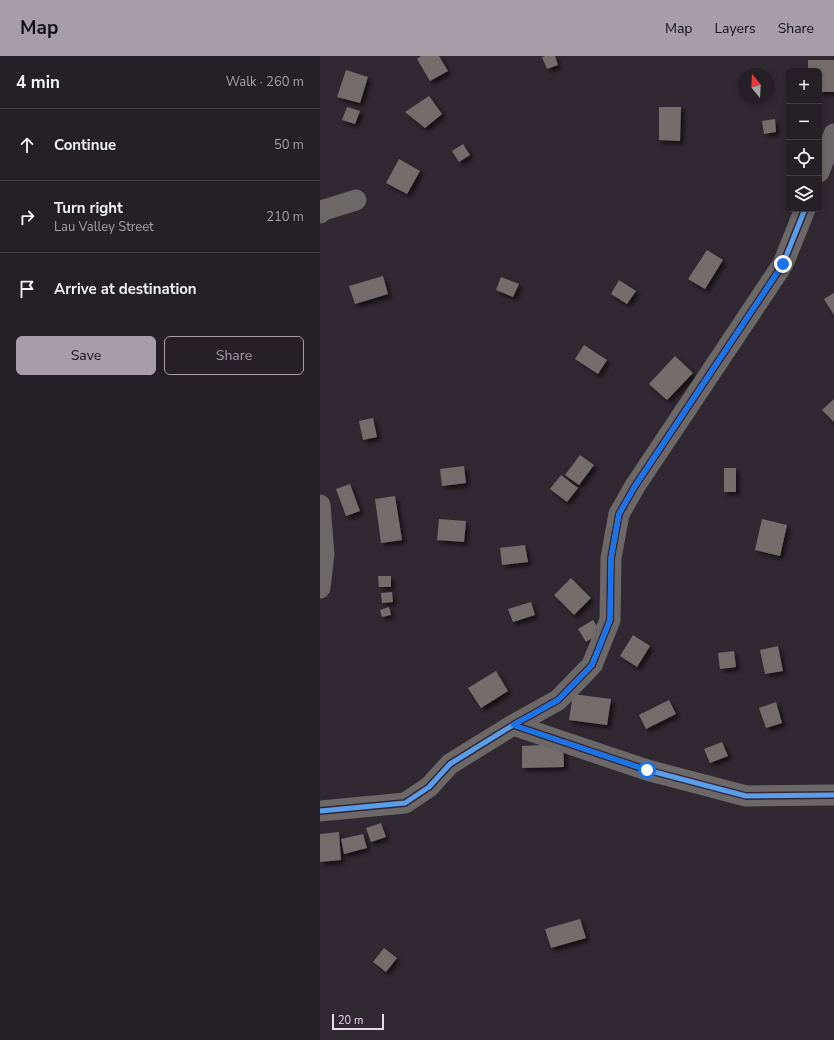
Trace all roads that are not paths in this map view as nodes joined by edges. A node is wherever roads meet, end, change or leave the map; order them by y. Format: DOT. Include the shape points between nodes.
graph roads {
  1 [pos="834,134"];
  2 [pos="822,164"];
  3 [pos="356,200"];
  4 [pos="804,212"];
  5 [pos="320,213"];
  6 [pos="320,505"];
  7 [pos="320,588"];
  8 [pos="513,725"];
  9 [pos="834,795"];
  10 [pos="320,811"];
  1 -- 2 [label="street"];
  3 -- 5 [label="street"];
  4 -- 8 [label="street" via="783,264 619,514 611,558 610,620 592,665 558,700"];
  6 -- 7 [label="street" via="324,554"];
  8 -- 9 [label="street" via="647,770 746,796"];
  8 -- 10 [label="street" via="450,764 429,787 405,803"];
}
